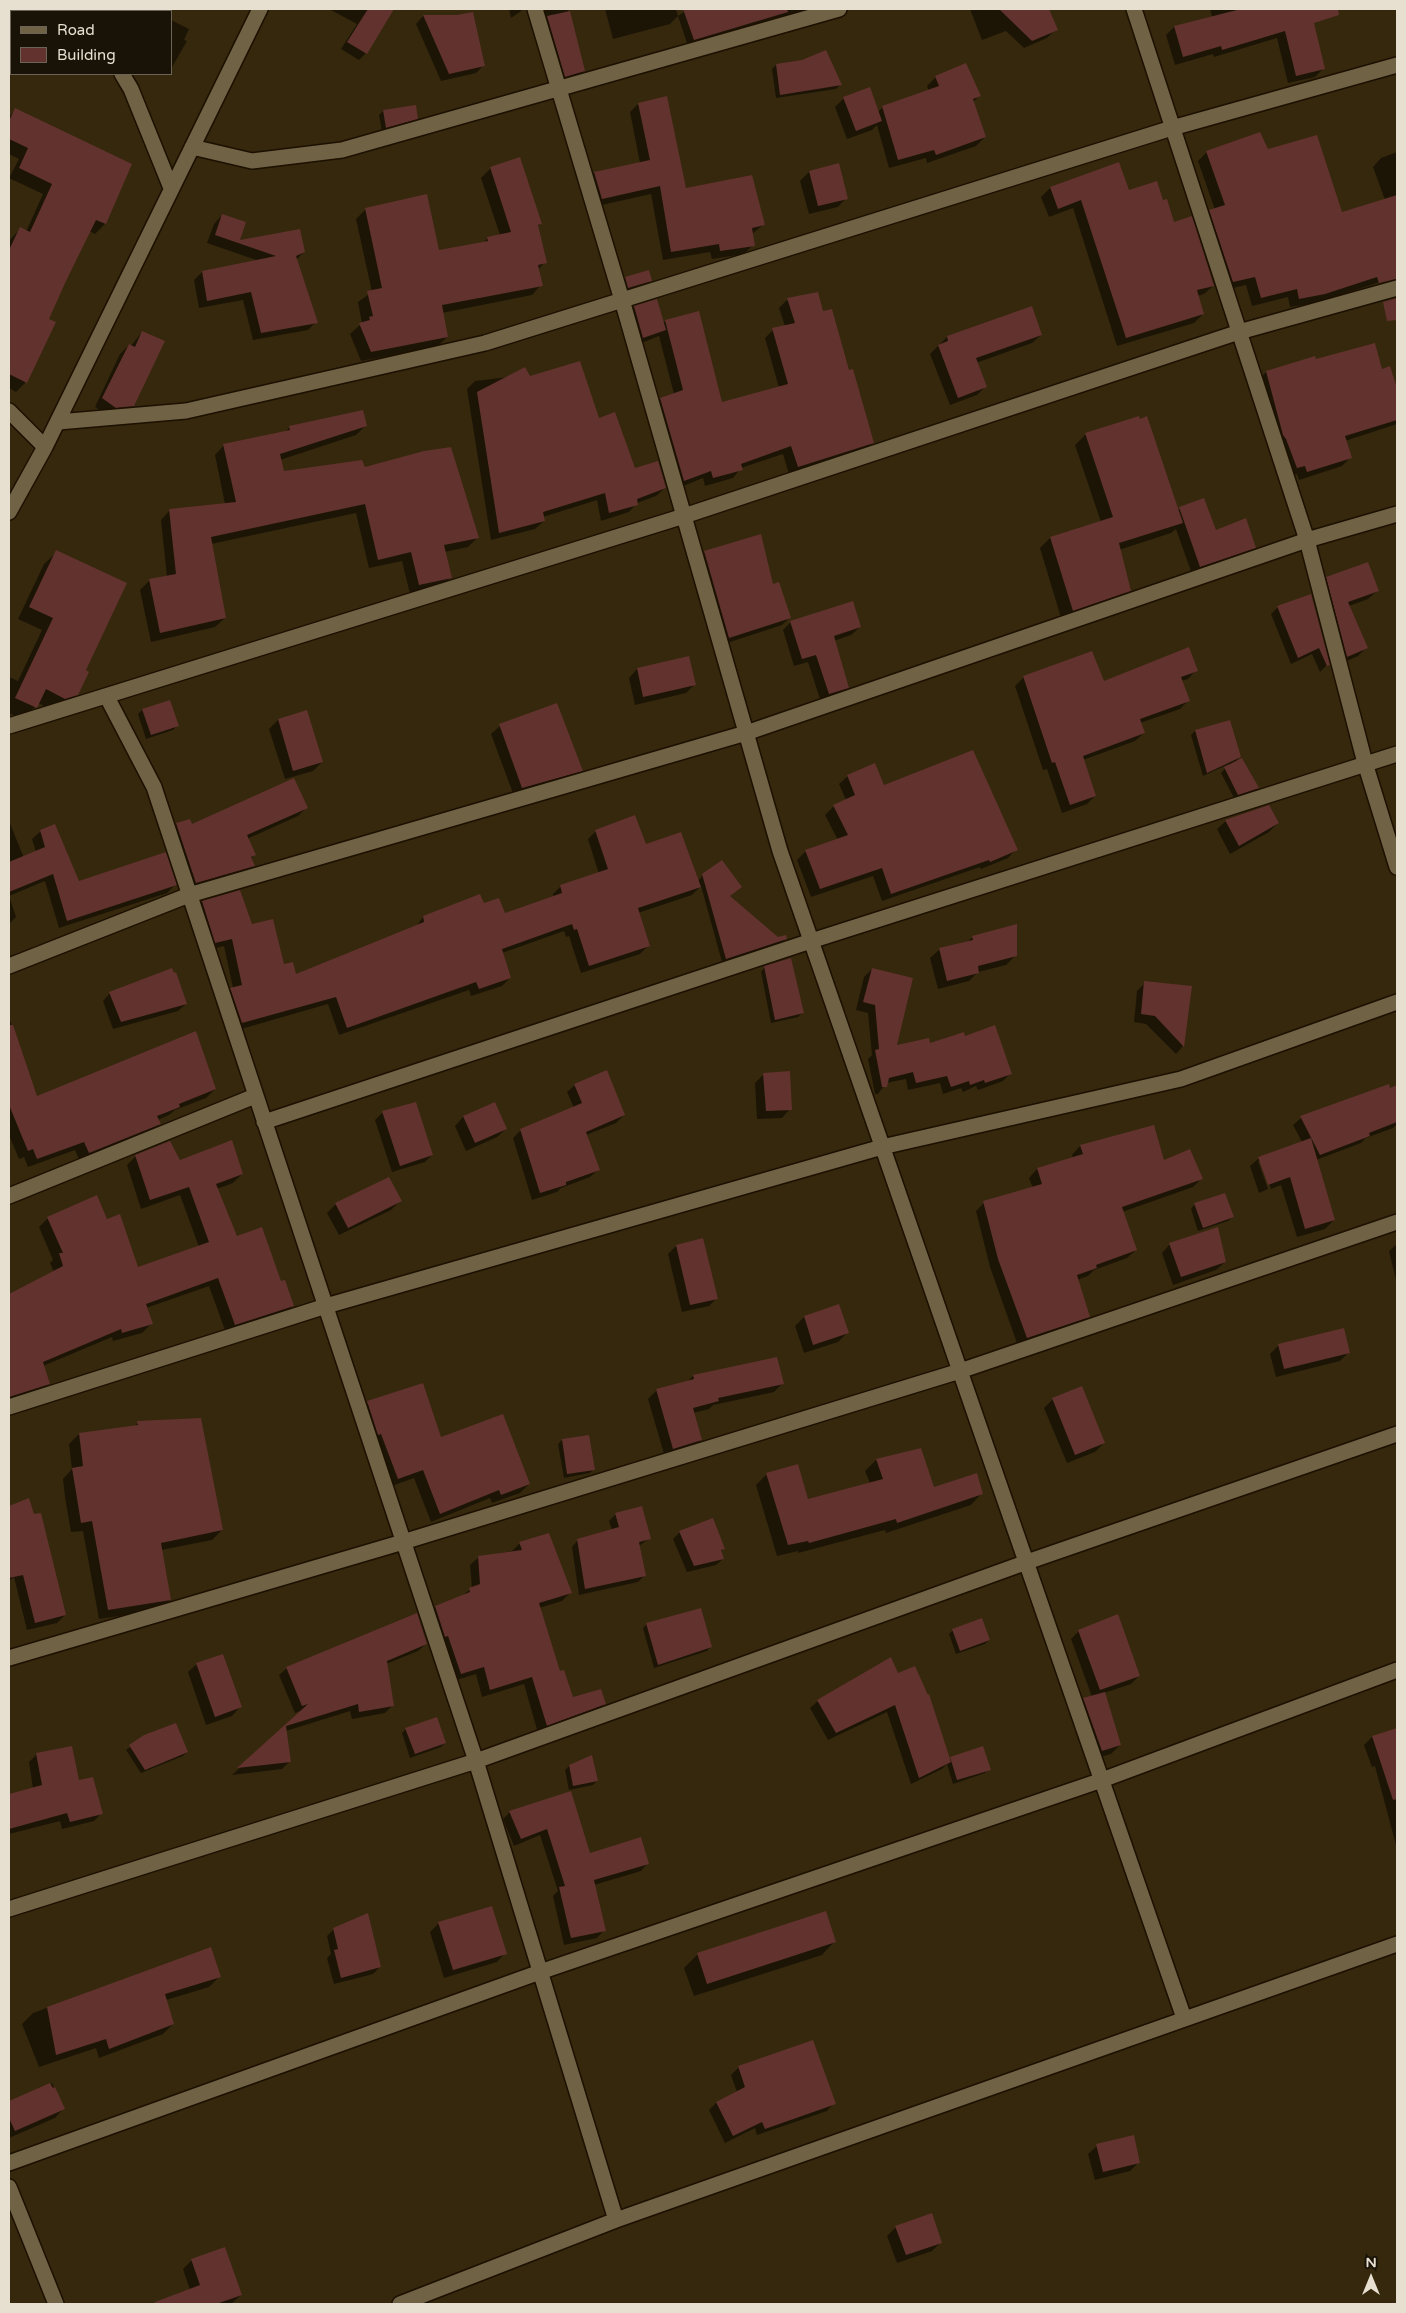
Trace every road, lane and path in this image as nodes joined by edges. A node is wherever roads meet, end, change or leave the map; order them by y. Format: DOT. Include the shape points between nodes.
graph roads {
  1 [pos="260,9"];
  2 [pos="535,9"];
  3 [pos="839,9"];
  4 [pos="1134,9"];
  5 [pos="1397,65"];
  6 [pos="123,75"];
  7 [pos="560,88"];
  8 [pos="1172,128"];
  9 [pos="192,147"];
  10 [pos="171,188"];
  11 [pos="1397,288"];
  12 [pos="622,300"];
  13 [pos="1239,332"];
  14 [pos="9,411"];
  15 [pos="58,422"];
  16 [pos="45,447"];
  17 [pos="9,512"];
  18 [pos="1397,514"];
  19 [pos="684,516"];
  20 [pos="1307,540"];
  21 [pos="107,697"];
  22 [pos="9,726"];
  23 [pos="746,733"];
  24 [pos="1397,754"];
  25 [pos="1365,764"];
  26 [pos="1397,867"];
  27 [pos="189,895"];
  28 [pos="810,940"];
  29 [pos="9,966"];
  30 [pos="1397,1002"];
  31 [pos="255,1096"];
  32 [pos="264,1122"];
  33 [pos="882,1147"];
  34 [pos="9,1196"];
  35 [pos="1397,1222"];
  36 [pos="326,1306"];
  37 [pos="960,1371"];
  38 [pos="9,1407"];
  39 [pos="1397,1434"];
  40 [pos="403,1542"];
  41 [pos="1027,1562"];
  42 [pos="9,1658"];
  43 [pos="1397,1670"];
  44 [pos="476,1761"];
  45 [pos="1102,1780"];
  46 [pos="9,1909"];
  47 [pos="1397,1944"];
  48 [pos="540,1972"];
  49 [pos="1184,2018"];
  50 [pos="9,2163"];
  51 [pos="9,2187"];
  52 [pos="616,2220"];
  53 [pos="56,2304"];
  54 [pos="400,2304"];
  1 -- 9 [label="street"];
  2 -- 7 [label="street"];
  3 -- 7 [label="street"];
  4 -- 8 [label="street"];
  5 -- 8 [label="street"];
  6 -- 10 [label="street"];
  7 -- 9 [label="street" via="342,150 252,161"];
  7 -- 12 [label="street"];
  8 -- 12 [label="street"];
  8 -- 13 [label="street"];
  9 -- 10 [label="street"];
  10 -- 15 [label="street"];
  11 -- 13 [label="street"];
  12 -- 15 [label="street" via="486,343 186,411"];
  12 -- 19 [label="street"];
  13 -- 19 [label="street"];
  13 -- 20 [label="street"];
  14 -- 16 [label="street"];
  15 -- 16 [label="street"];
  16 -- 17 [label="street"];
  18 -- 20 [label="street"];
  19 -- 21 [label="street"];
  19 -- 23 [label="street"];
  20 -- 23 [label="street"];
  20 -- 25 [label="street"];
  21 -- 22 [label="street"];
  21 -- 27 [label="street" via="154,787"];
  23 -- 27 [label="street"];
  23 -- 28 [label="street"];
  24 -- 25 [label="street"];
  25 -- 26 [label="street"];
  25 -- 28 [label="street"];
  27 -- 29 [label="street"];
  27 -- 31 [label="street"];
  28 -- 32 [label="street"];
  28 -- 33 [label="street"];
  30 -- 33 [label="street" via="1181,1079"];
  31 -- 32 [label="street"];
  31 -- 34 [label="street"];
  32 -- 36 [label="street"];
  33 -- 36 [label="street"];
  33 -- 37 [label="street"];
  35 -- 37 [label="street"];
  36 -- 38 [label="street"];
  36 -- 40 [label="street"];
  37 -- 40 [label="street"];
  37 -- 41 [label="street"];
  39 -- 41 [label="street"];
  40 -- 42 [label="street"];
  40 -- 44 [label="street"];
  41 -- 44 [label="street"];
  41 -- 45 [label="street"];
  43 -- 45 [label="street"];
  44 -- 46 [label="street"];
  44 -- 48 [label="street"];
  45 -- 48 [label="street"];
  45 -- 49 [label="street"];
  47 -- 49 [label="street"];
  48 -- 50 [label="street"];
  48 -- 52 [label="street"];
  49 -- 52 [label="street"];
  51 -- 53 [label="street"];
  52 -- 54 [label="street"];
}
